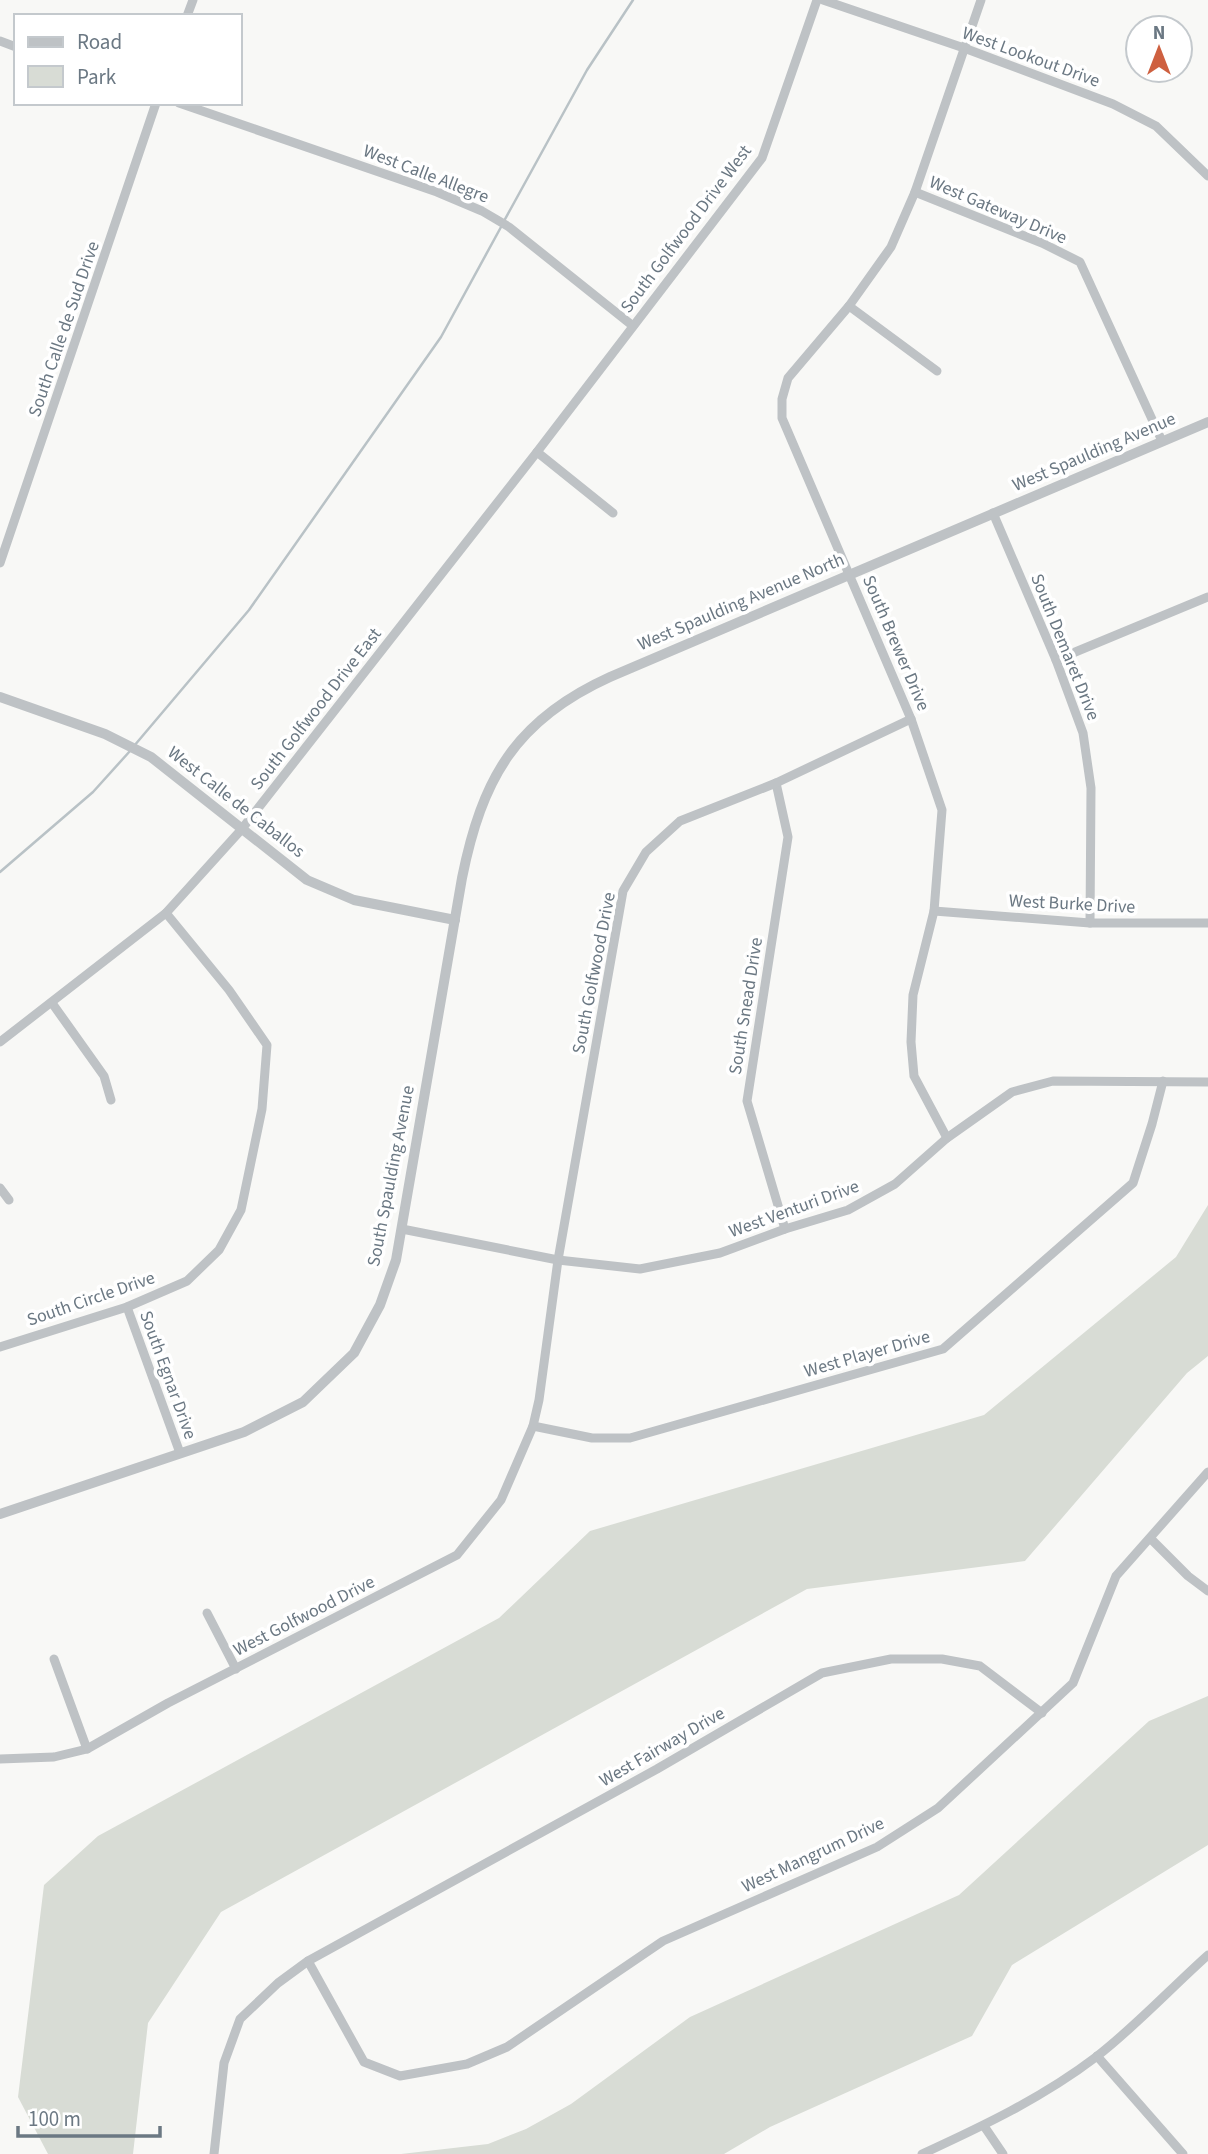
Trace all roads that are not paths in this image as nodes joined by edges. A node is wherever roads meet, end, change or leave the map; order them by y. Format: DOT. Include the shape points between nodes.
graph roads {
  1 [pos="817,0"];
  2 [pos="823,0"];
  3 [pos="981,0"];
  4 [pos="964,48"];
  5 [pos="155,105"];
  6 [pos="185,105"];
  7 [pos="1208,176"];
  8 [pos="915,192"];
  9 [pos="849,306"];
  10 [pos="633,327"];
  11 [pos="937,371"];
  12 [pos="1208,422"];
  13 [pos="1162,441"];
  14 [pos="537,452"];
  15 [pos="613,513"];
  16 [pos="993,513"];
  17 [pos="0,563"];
  18 [pos="850,575"];
  19 [pos="1208,597"];
  20 [pos="1056,660"];
  21 [pos="0,697"];
  22 [pos="911,719"];
  23 [pos="516,745"];
  24 [pos="776,783"];
  25 [pos="241,830"];
  26 [pos="934,911"];
  27 [pos="166,913"];
  28 [pos="454,920"];
  29 [pos="1090,923"];
  30 [pos="1208,923"];
  31 [pos="52,1003"];
  32 [pos="0,1042"];
  33 [pos="1163,1081"];
  34 [pos="1208,1082"];
  35 [pos="111,1100"];
  36 [pos="947,1138"];
  37 [pos="0,1188"];
  38 [pos="9,1199"];
  39 [pos="402,1229"];
  40 [pos="785,1229"];
  41 [pos="558,1260"];
  42 [pos="127,1307"];
  43 [pos="0,1346"];
  44 [pos="539,1400"];
  45 [pos="533,1426"];
  46 [pos="180,1454"];
  47 [pos="1208,1472"];
  48 [pos="0,1514"];
  49 [pos="1151,1539"];
  50 [pos="1208,1591"];
  51 [pos="207,1614"];
  52 [pos="54,1659"];
  53 [pos="236,1669"];
  54 [pos="1042,1713"];
  55 [pos="87,1749"];
  56 [pos="0,1759"];
  57 [pos="1208,1955"];
  58 [pos="308,1961"];
  59 [pos="1097,2056"];
  60 [pos="984,2126"];
  61 [pos="214,2154"];
  62 [pos="922,2154"];
  63 [pos="1003,2154"];
  64 [pos="1183,2154"];
  1 -- 10 [label="street, South Golfwood Drive West" via="762,158"];
  2 -- 4 [label="street, West Lookout Drive"];
  3 -- 4 [label="street, South Brewer Drive"];
  4 -- 7 [label="street, West Lookout Drive" via="1113,104 1156,126"];
  4 -- 8 [label="street, South Brewer Drive"];
  5 -- 17 [label="street, South Calle de Sud Drive"];
  6 -- 10 [label="street, West Calle Allegre" via="482,211 509,227"];
  8 -- 9 [label="street, South Brewer Drive" via="891,247"];
  8 -- 13 [label="street, West Gateway Drive" via="1080,262"];
  9 -- 11 [label="street"];
  9 -- 18 [label="street, South Brewer Drive" via="788,378 782,418"];
  10 -- 14 [label="street, South Golfwood Drive West"];
  12 -- 13 [label="street, West Spaulding Avenue"];
  13 -- 16 [label="street, West Spaulding Avenue"];
  14 -- 15 [label="street"];
  14 -- 25 [label="street, South Golfwood Drive East"];
  16 -- 18 [label="street, West Spaulding Avenue North"];
  16 -- 20 [label="street, South Demaret Drive"];
  18 -- 22 [label="street, South Brewer Drive"];
  18 -- 23 [label="street, West Spaulding Avenue North" via="595,684 553,709"];
  19 -- 20 [label="street"];
  20 -- 29 [label="street, South Demaret Drive" via="1083,733 1091,788"];
  21 -- 25 [label="street, West Calle de Caballos" via="105,734 151,757"];
  22 -- 24 [label="street, South Golfwood Drive"];
  22 -- 26 [label="street, South Brewer Drive" via="943,810"];
  23 -- 28 [label="street, South Spaulding Avenue" via="492,782 475,822"];
  24 -- 40 [label="street, South Snead Drive" via="788,837 747,1101"];
  24 -- 41 [label="street, South Golfwood Drive" via="680,821 646,852 623,891"];
  25 -- 27 [label="street, South Golfwood Drive East"];
  25 -- 28 [label="street, West Calle de Caballos" via="307,880 354,900"];
  26 -- 29 [label="street, West Burke Drive"];
  26 -- 36 [label="street, South Brewer Drive" via="913,995 911,1042 914,1076"];
  27 -- 31 [label="street, South Golfwood Drive East"];
  27 -- 42 [label="street, South Circle Drive" via="267,1045 262,1109 241,1210 219,1250 187,1281"];
  28 -- 39 [label="street, South Spaulding Avenue"];
  29 -- 30 [label="street, West Burke Drive"];
  31 -- 32 [label="street, South Golfwood Drive East"];
  31 -- 35 [label="street" via="104,1076"];
  33 -- 34 [label="street, West Venturi Drive"];
  33 -- 36 [label="street, West Venturi Drive" via="1053,1081 1012,1092"];
  33 -- 45 [label="street, West Player Drive" via="1133,1183 943,1349 630,1438 592,1438"];
  36 -- 40 [label="street, West Venturi Drive" via="895,1184 849,1210"];
  37 -- 38 [label="street"];
  39 -- 41 [label="street, West Venturi Drive"];
  39 -- 46 [label="street, South Spaulding Avenue" via="380,1305 354,1353 303,1402 244,1432"];
  40 -- 41 [label="street, West Venturi Drive" via="720,1253 640,1269"];
  41 -- 44 [label="street, South Golfwood Drive"];
  42 -- 43 [label="street, South Circle Drive"];
  42 -- 46 [label="street, South Egnar Drive"];
  44 -- 45 [label="street, West Golfwood Drive"];
  45 -- 53 [label="street, West Golfwood Drive" via="500,1500 457,1555"];
  46 -- 48 [label="street, South Spaulding Avenue"];
  47 -- 49 [label="street, West Mangrum Drive"];
  49 -- 50 [label="street"];
  49 -- 54 [label="street, West Mangrum Drive" via="1116,1576 1073,1683"];
  51 -- 53 [label="street"];
  52 -- 55 [label="street"];
  53 -- 55 [label="street, West Golfwood Drive"];
  54 -- 58 [label="street, West Fairway Drive" via="980,1666 942,1659 891,1659 822,1673"];
  54 -- 58 [label="street, West Mangrum Drive" via="938,1808 877,1847 663,1941 506,2047 467,2064 400,2076 364,2062"];
  55 -- 56 [label="street, West Golfwood Drive" via="54,1757"];
  57 -- 59 [label="street"];
  58 -- 61 [label="street, West Fairway Drive" via="240,2019 224,2063"];
  59 -- 60 [label="street"];
  59 -- 64 [label="street"];
  60 -- 62 [label="street"];
  60 -- 63 [label="street"];
}
